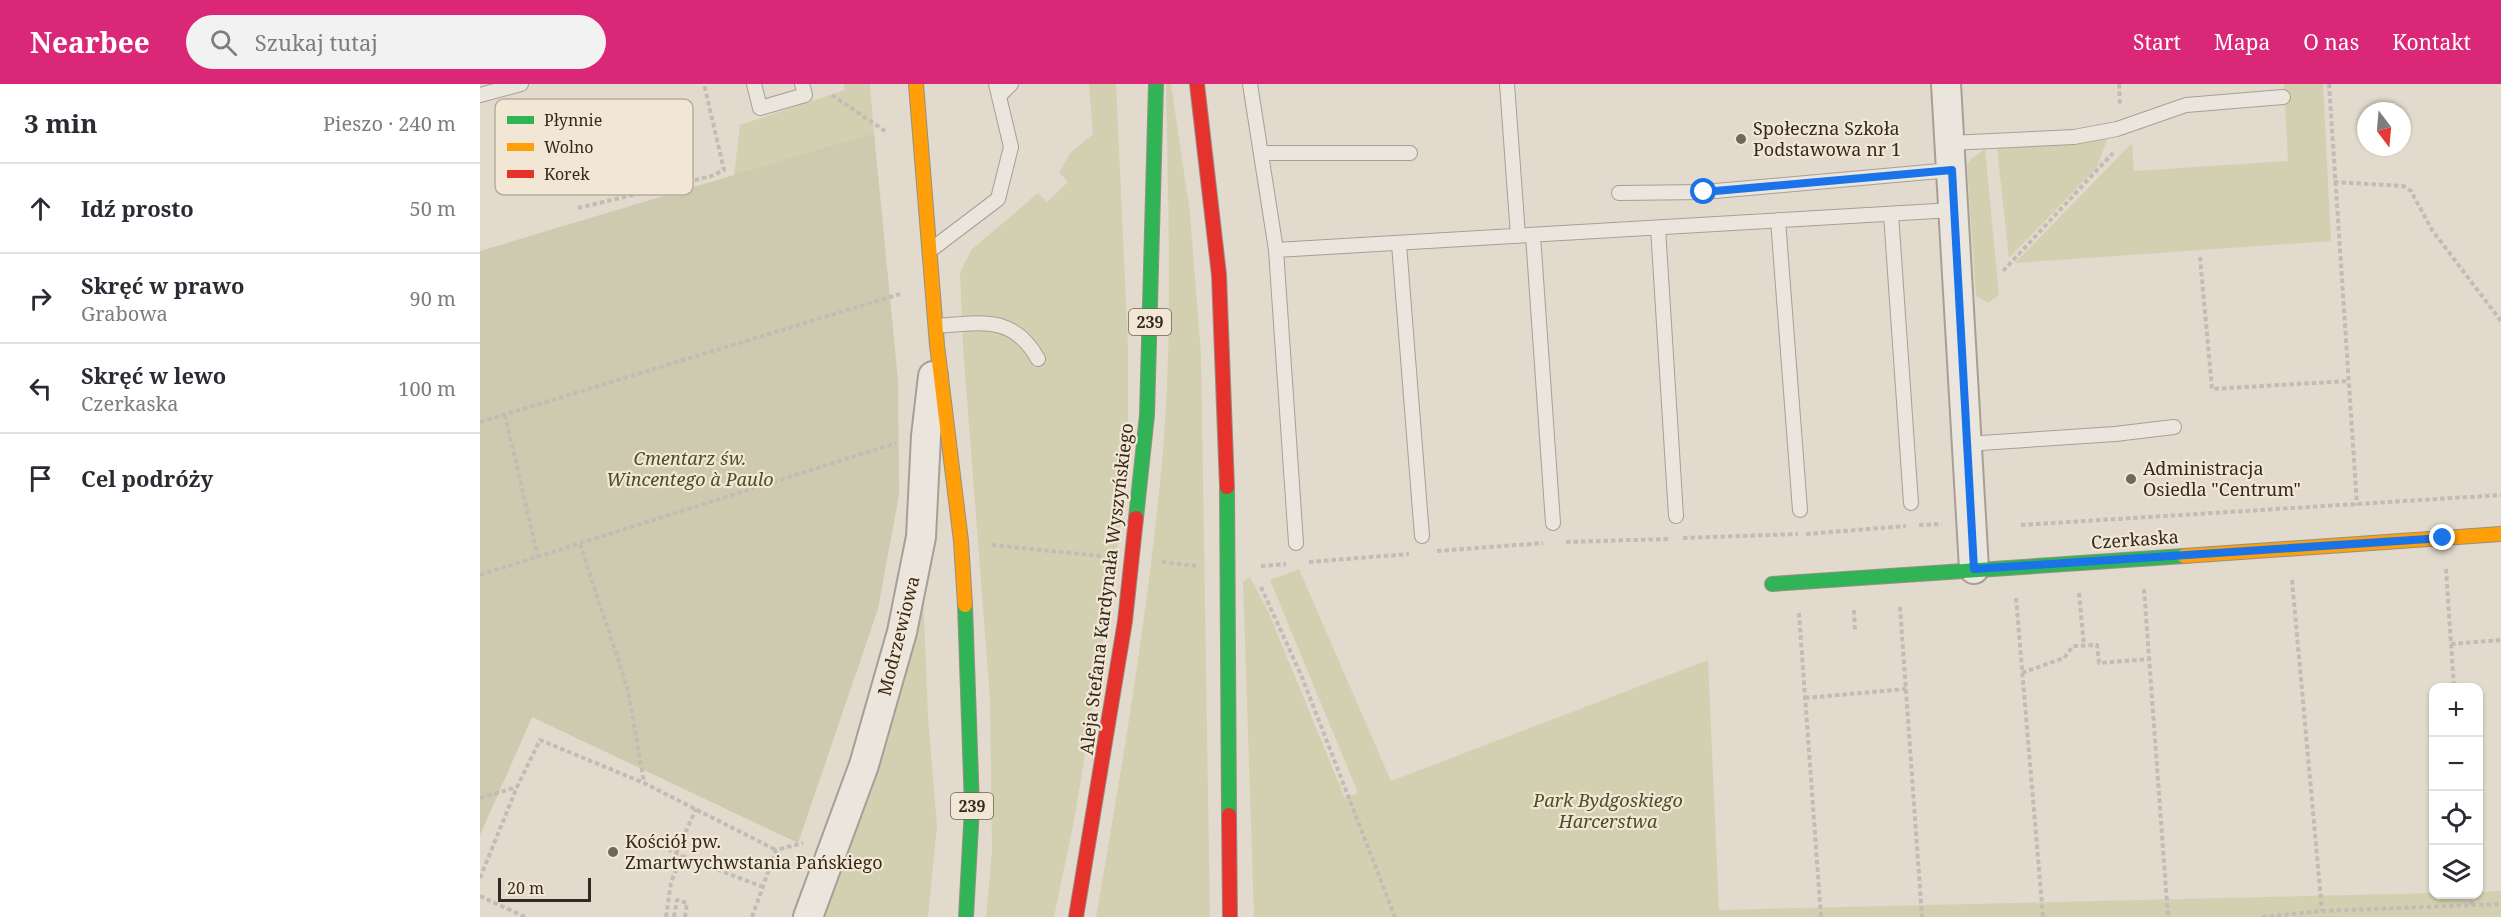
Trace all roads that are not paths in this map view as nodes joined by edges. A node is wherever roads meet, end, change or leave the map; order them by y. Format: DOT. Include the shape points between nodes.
graph roads {
  1 [pos="520,84"];
  2 [pos="754,84"];
  3 [pos="802,84"];
  4 [pos="916,84"];
  5 [pos="1011,84"];
  6 [pos="1156,84"];
  7 [pos="1197,84"];
  8 [pos="1250,84"];
  9 [pos="1507,84"];
  10 [pos="1946,84"];
  11 [pos="997,90"];
  12 [pos="480,94"];
  13 [pos="2283,97"];
  14 [pos="1262,153"];
  15 [pos="1410,153"];
  16 [pos="1951,157"];
  17 [pos="1619,193"];
  18 [pos="1953,210"];
  19 [pos="1891,214"];
  20 [pos="1778,220"];
  21 [pos="1658,228"];
  22 [pos="1533,235"];
  23 [pos="1518,236"];
  24 [pos="1399,244"];
  25 [pos="930,250"];
  26 [pos="1276,250"];
  27 [pos="937,335"];
  28 [pos="1038,359"];
  29 [pos="2174,427"];
  30 [pos="1966,444"];
  31 [pos="1911,503"];
  32 [pos="1800,510"];
  33 [pos="1676,516"];
  34 [pos="1553,523"];
  35 [pos="2501,534"];
  36 [pos="1422,536"];
  37 [pos="1296,543"];
  38 [pos="1974,569"];
  39 [pos="1772,584"];
  40 [pos="808,917"];
  41 [pos="966,917"];
  42 [pos="1076,917"];
  43 [pos="1230,917"];
  1 -- 12 [label="lane"];
  2 -- 3 [label="lane" via="760,108 805,95"];
  4 -- 25 [label="main road, 239"];
  5 -- 11 [label="lane"];
  6 -- 42 [label="main road, Aleja Stefana Kardynała Wyszyńskiego / 239" via="1147,415 1125,621"];
  7 -- 43 [label="main road" via="1219,274 1228,526"];
  8 -- 14 [label="lane"];
  9 -- 23 [label="lane"];
  10 -- 16 [label="street"];
  11 -- 25 [label="lane" via="1011,147 998,200"];
  13 -- 16 [label="lane" via="2187,105 2121,127"];
  14 -- 15 [label="lane"];
  14 -- 26 [label="lane"];
  16 -- 17 [label="lane" via="1704,192"];
  16 -- 18 [label="street"];
  18 -- 19 [label="lane"];
  18 -- 30 [label="street"];
  19 -- 20 [label="lane"];
  19 -- 31 [label="lane"];
  20 -- 21 [label="lane"];
  20 -- 32 [label="lane"];
  21 -- 22 [label="lane"];
  21 -- 33 [label="lane"];
  22 -- 23 [label="lane"];
  22 -- 34 [label="lane"];
  23 -- 24 [label="lane"];
  24 -- 26 [label="lane"];
  24 -- 36 [label="lane"];
  25 -- 27 [label="main road, 239"];
  26 -- 37 [label="lane"];
  27 -- 28 [label="lane" via="984,323 1015,330 1029,342"];
  27 -- 40 [label="street, Modrzewiowa" via="921,537 902,632 864,765"];
  27 -- 41 [label="main road, 239" via="961,541 970,694 972,795"];
  29 -- 30 [label="lane"];
  30 -- 38 [label="street"];
  35 -- 38 [label="main road, Czerkaska"];
  38 -- 39 [label="main road, Czerkaska"];
}
